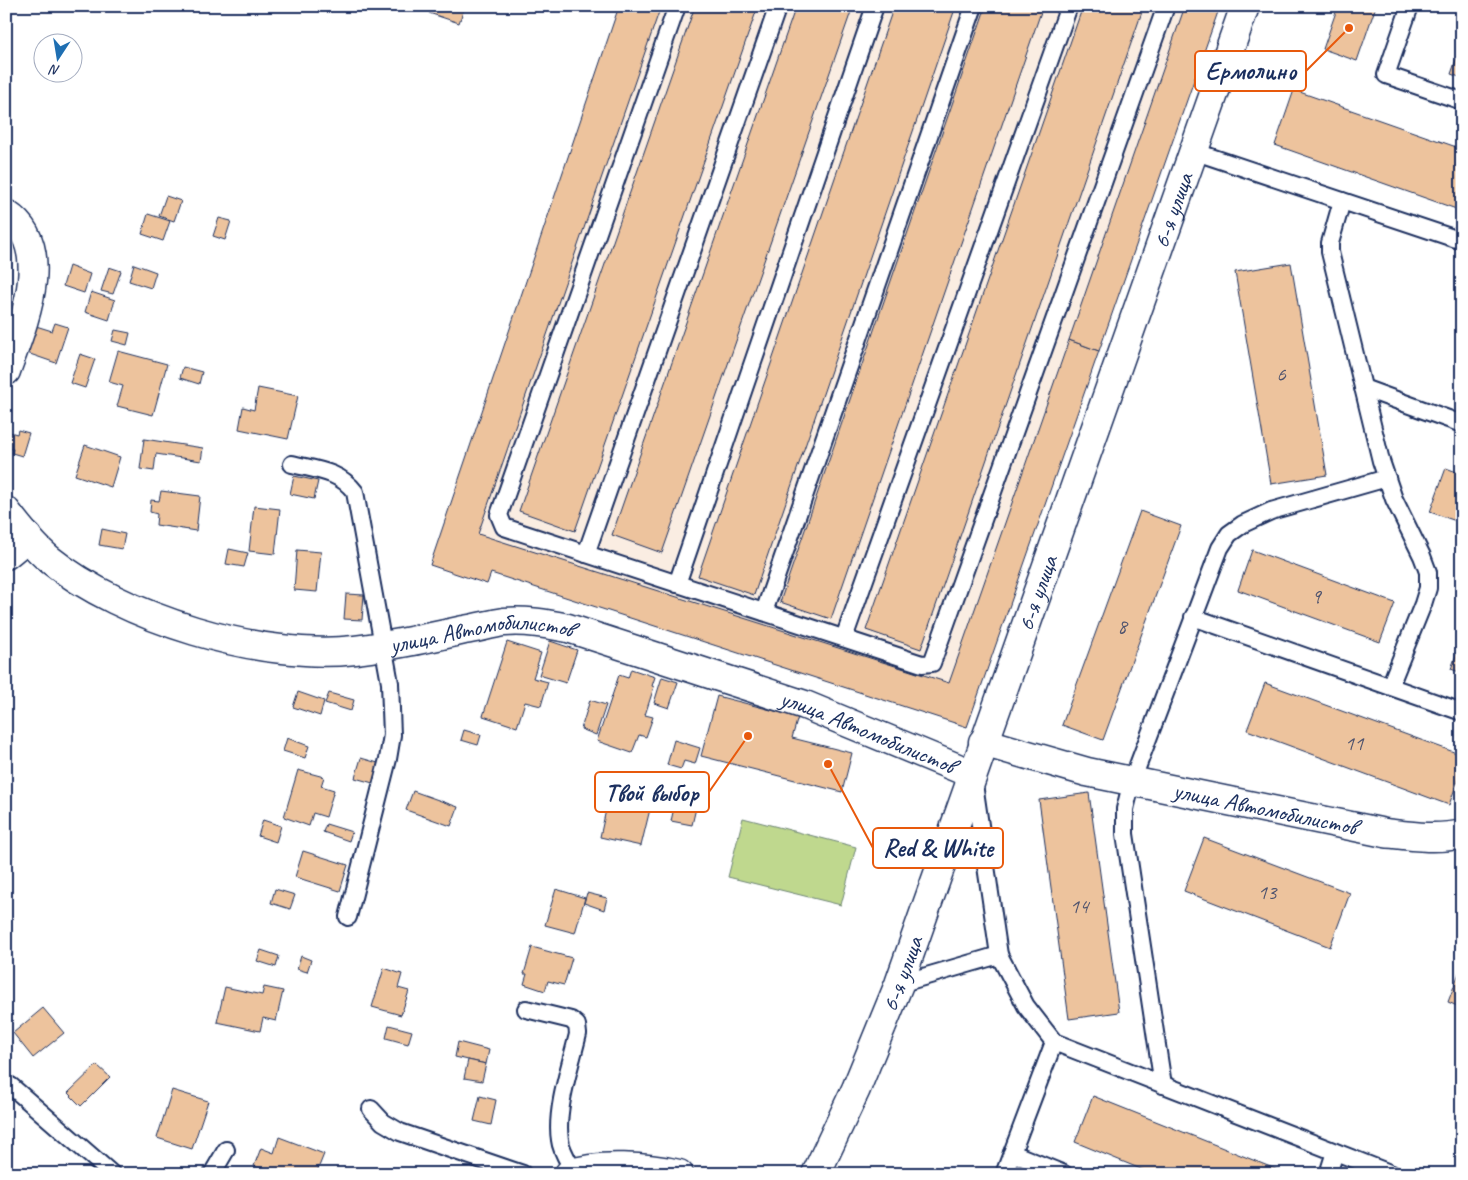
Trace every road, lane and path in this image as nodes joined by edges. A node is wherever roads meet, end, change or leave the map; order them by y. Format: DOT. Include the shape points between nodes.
graph roads {
  1 [pos="677,6"];
  2 [pos="778,6"];
  3 [pos="875,6"];
  4 [pos="974,6"];
  5 [pos="1069,6"];
  6 [pos="1166,6"];
  7 [pos="1244,6"];
  8 [pos="1410,6"];
  9 [pos="1462,101"];
  10 [pos="1193,151"];
  11 [pos="1342,201"];
  12 [pos="6,214"];
  13 [pos="1462,241"];
  14 [pos="6,371"];
  15 [pos="1363,388"];
  16 [pos="1462,424"];
  17 [pos="292,464"];
  18 [pos="1387,478"];
  19 [pos="6,511"];
  20 [pos="28,537"];
  21 [pos="586,554"];
  22 [pos="6,555"];
  23 [pos="677,584"];
  24 [pos="764,612"];
  25 [pos="1193,617"];
  26 [pos="844,638"];
  27 [pos="383,646"];
  28 [pos="1390,686"];
  29 [pos="1462,712"];
  30 [pos="984,742"];
  31 [pos="972,774"];
  32 [pos="1132,781"];
  33 [pos="1462,834"];
  34 [pos="348,917"];
  35 [pos="999,955"];
  36 [pos="899,984"];
  37 [pos="526,1009"];
  38 [pos="1054,1042"];
  39 [pos="1163,1085"];
  40 [pos="10,1086"];
  41 [pos="370,1109"];
  42 [pos="226,1150"];
  43 [pos="1335,1152"];
  44 [pos="1012,1153"];
  45 [pos="572,1173"];
  46 [pos="112,1174"];
  47 [pos="212,1174"];
  48 [pos="523,1174"];
  49 [pos="678,1174"];
  50 [pos="816,1174"];
  51 [pos="1004,1174"];
  52 [pos="1064,1174"];
  53 [pos="1328,1174"];
  54 [pos="1392,1174"];
  1 -- 21 [label="lane" via="499,515 504,527"];
  2 -- 21 [label="lane"];
  3 -- 23 [label="lane"];
  4 -- 24 [label="lane"];
  5 -- 26 [label="lane"];
  6 -- 26 [label="lane" via="932,663 922,664"];
  7 -- 10 [label="street, 6-я улица"];
  8 -- 9 [label="lane" via="1386,75"];
  10 -- 11 [label="lane"];
  10 -- 30 [label="street, 6-я улица"];
  11 -- 13 [label="lane"];
  11 -- 15 [label="lane" via="1330,252"];
  12 -- 14 [label="street" via="17,221 34,257 27,308"];
  15 -- 16 [label="lane"];
  15 -- 18 [label="lane"];
  17 -- 27 [label="lane" via="340,477 355,492"];
  18 -- 25 [label="lane" via="1271,511 1229,534 1220,548"];
  18 -- 28 [label="lane" via="1428,572 1423,604"];
  19 -- 20 [label="street, улица Автомобилистов"];
  20 -- 22 [label="street"];
  20 -- 27 [label="street, улица Автомобилистов" via="48,559 88,585 114,600 170,623 213,636 279,649 314,652"];
  21 -- 23 [label="lane"];
  23 -- 24 [label="lane"];
  24 -- 26 [label="lane"];
  25 -- 28 [label="lane"];
  25 -- 32 [label="lane"];
  27 -- 31 [label="street, улица Автомобилистов" via="505,622 534,622 568,628 805,705"];
  27 -- 34 [label="lane" via="390,683 392,735"];
  28 -- 29 [label="lane"];
  30 -- 31 [label="street, 6-я улица"];
  30 -- 32 [label="street, улица Автомобилистов" via="1087,772"];
  31 -- 35 [label="lane"];
  31 -- 36 [label="street, 6-я улица"];
  32 -- 33 [label="street, улица Автомобилистов" via="1385,833 1420,838"];
  32 -- 39 [label="lane" via="1125,834"];
  35 -- 36 [label="lane"];
  35 -- 38 [label="lane" via="1026,1006"];
  36 -- 50 [label="street, 6-я улица"];
  37 -- 45 [label="lane" via="570,1020 577,1025 578,1034 559,1130 560,1142"];
  38 -- 39 [label="lane"];
  38 -- 44 [label="lane"];
  39 -- 43 [label="lane"];
  40 -- 46 [label="lane"];
  41 -- 48 [label="lane" via="400,1132"];
  42 -- 47 [label="lane"];
  43 -- 53 [label="lane"];
  43 -- 54 [label="lane"];
  44 -- 51 [label="lane"];
  44 -- 52 [label="lane"];
  45 -- 49 [label="street" via="614,1166"];
}
